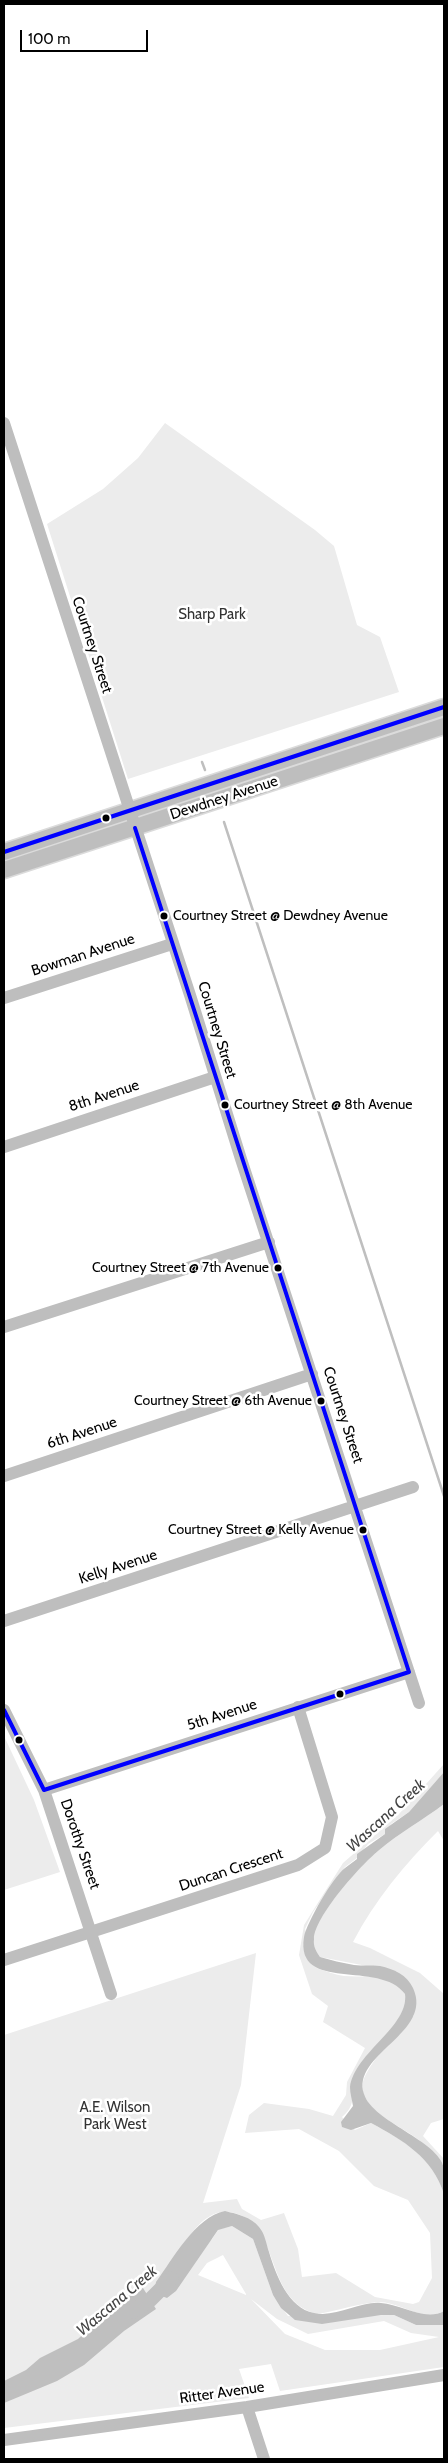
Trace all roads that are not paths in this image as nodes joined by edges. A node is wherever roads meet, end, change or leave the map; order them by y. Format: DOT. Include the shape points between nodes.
graph roads {
  1 [pos="4,423"];
  2 [pos="444,707"];
  3 [pos="444,726"];
  4 [pos="129,812"];
  5 [pos="135,828"];
  6 [pos="4,852"];
  7 [pos="4,870"];
  8 [pos="172,944"];
  9 [pos="4,998"];
  10 [pos="215,1077"];
  11 [pos="4,1147"];
  12 [pos="269,1242"];
  13 [pos="4,1327"];
  14 [pos="312,1374"];
  15 [pos="4,1476"];
  16 [pos="413,1487"];
  17 [pos="354,1505"];
  18 [pos="4,1621"];
  19 [pos="409,1672"];
  20 [pos="419,1703"];
  21 [pos="298,1707"];
  22 [pos="4,1710"];
  23 [pos="44,1790"];
  24 [pos="92,1933"];
  25 [pos="4,1960"];
  26 [pos="111,1994"];
  27 [pos="444,2375"];
  28 [pos="247,2407"];
  29 [pos="4,2440"];
  30 [pos="264,2459"];
  1 -- 4 [label="street, Courtney Street"];
  2 -- 4 [label="main road, Dewdney Avenue"];
  3 -- 5 [label="main road, Dewdney Avenue"];
  4 -- 5 [label="street, Courtney Street"];
  4 -- 6 [label="main road, Dewdney Avenue"];
  5 -- 7 [label="main road, Dewdney Avenue"];
  5 -- 8 [label="street, Courtney Street"];
  8 -- 9 [label="street, Bowman Avenue"];
  8 -- 10 [label="street, Courtney Street"];
  10 -- 11 [label="street, 8th Avenue"];
  10 -- 12 [label="street, Courtney Street"];
  12 -- 13 [label="street"];
  12 -- 14 [label="street, Courtney Street"];
  14 -- 15 [label="street, 6th Avenue"];
  14 -- 17 [label="street, Courtney Street"];
  16 -- 17 [label="street, Kelly Avenue"];
  17 -- 18 [label="street, Kelly Avenue"];
  17 -- 19 [label="street, Courtney Street"];
  19 -- 20 [label="street, Courtney Street"];
  19 -- 21 [label="street, 5th Avenue"];
  21 -- 23 [label="street, 5th Avenue"];
  21 -- 24 [label="street, Duncan Crescent" via="332,1817 325,1848 298,1866"];
  22 -- 23 [label="street, Dorothy Street"];
  23 -- 24 [label="street, Dorothy Street"];
  24 -- 25 [label="street, Duncan Crescent"];
  24 -- 26 [label="street, Dorothy Street"];
  27 -- 28 [label="street, Ritter Avenue"];
  28 -- 29 [label="street, Ritter Avenue"];
  28 -- 30 [label="street"];
}
